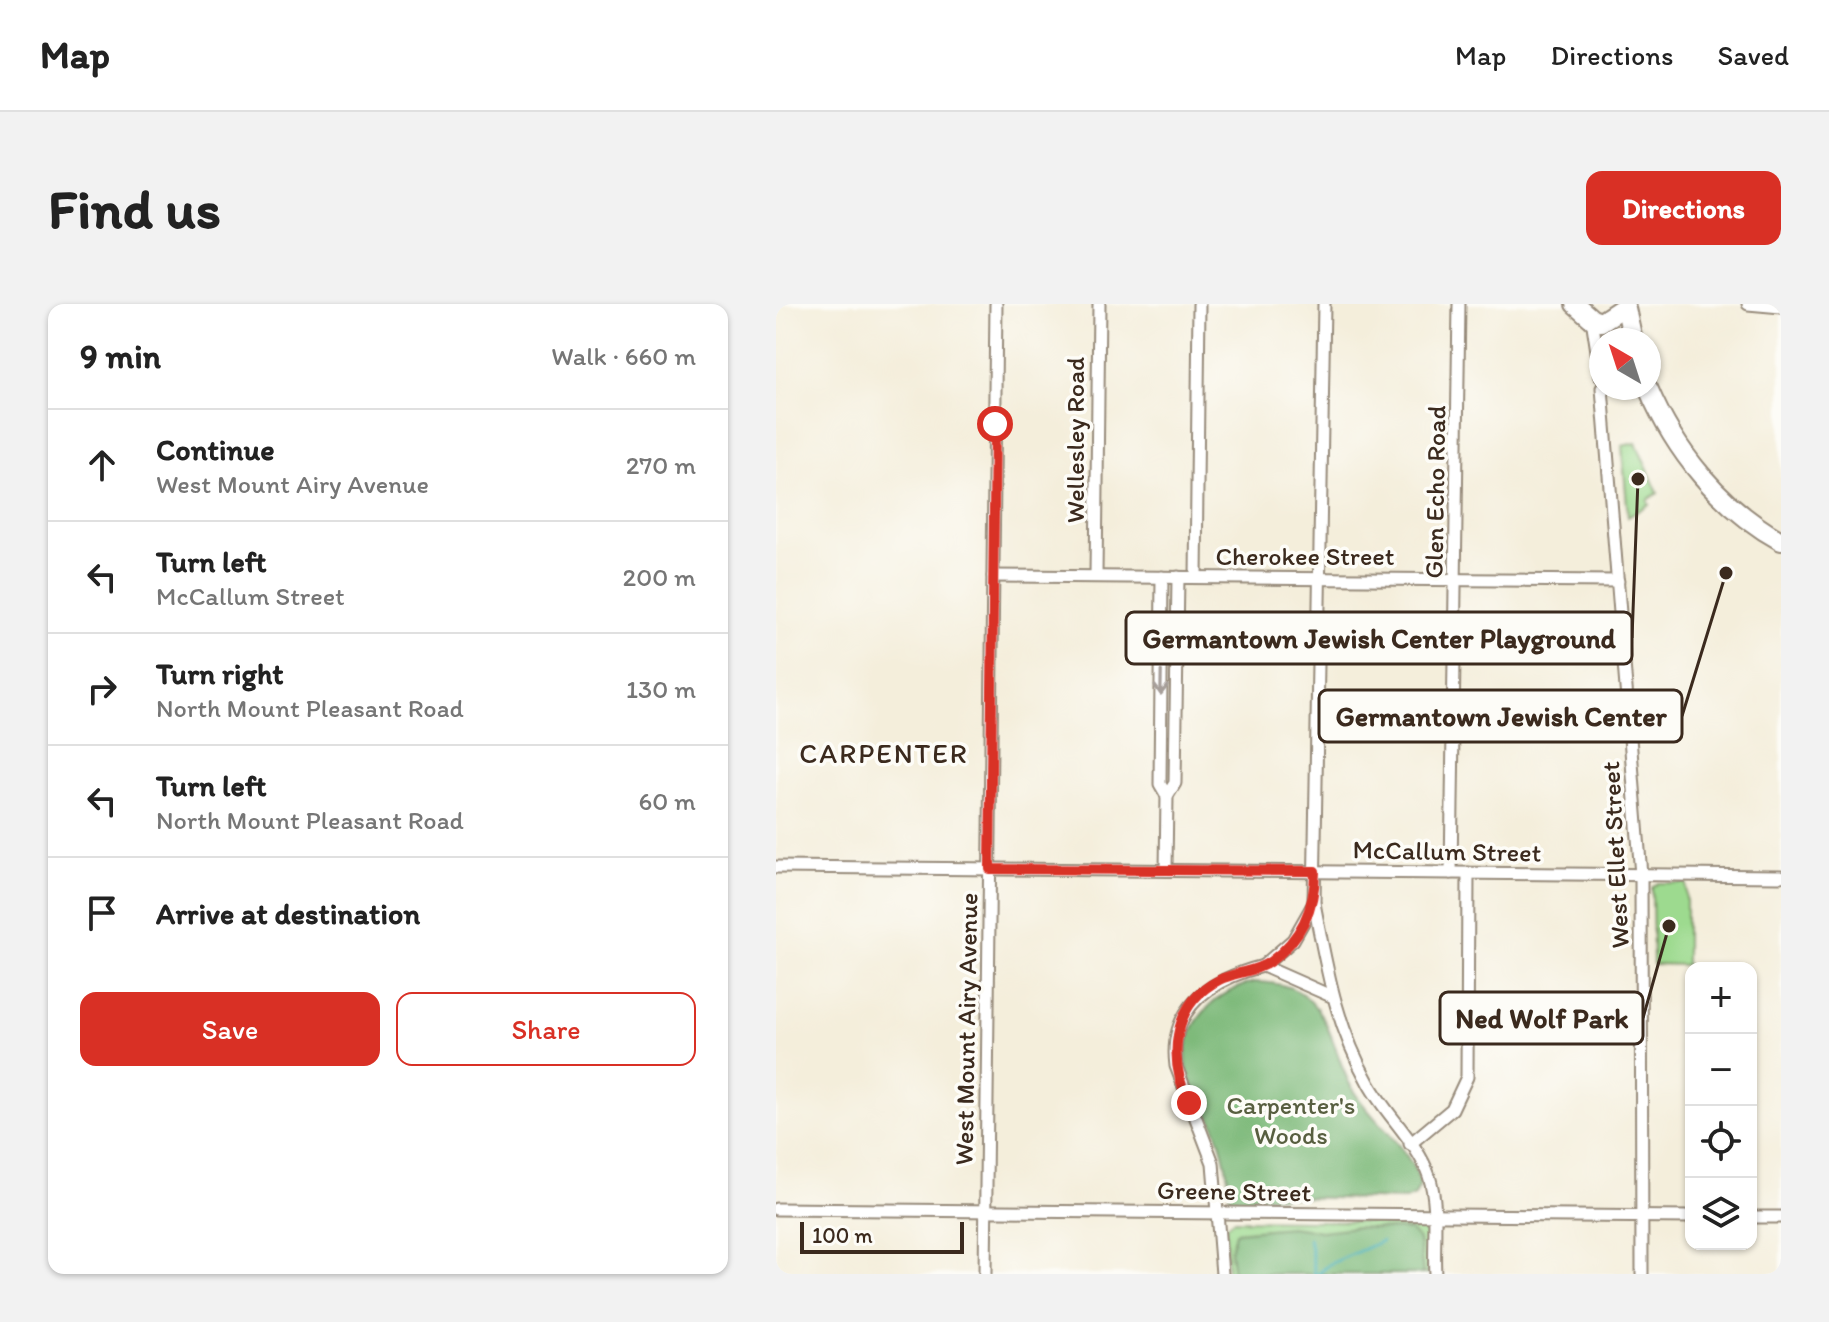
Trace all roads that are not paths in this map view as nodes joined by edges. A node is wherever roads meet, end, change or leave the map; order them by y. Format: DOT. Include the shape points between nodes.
graph roads {
  1 [pos="996,304"];
  2 [pos="1099,304"];
  3 [pos="1199,304"];
  4 [pos="1324,304"];
  5 [pos="1459,304"];
  6 [pos="1576,304"];
  7 [pos="1748,304"];
  8 [pos="1626,305"];
  9 [pos="1778,306"];
  10 [pos="1592,319"];
  11 [pos="1593,328"];
  12 [pos="1631,328"];
  13 [pos="1603,400"];
  14 [pos="1654,400"];
  15 [pos="1781,541"];
  16 [pos="993,576"];
  17 [pos="1096,576"];
  18 [pos="1162,577"];
  19 [pos="1178,577"];
  20 [pos="1196,577"];
  21 [pos="1320,578"];
  22 [pos="1456,579"];
  23 [pos="1618,581"];
  24 [pos="1167,796"];
  25 [pos="776,867"];
  26 [pos="990,869"];
  27 [pos="1166,870"];
  28 [pos="1315,871"];
  29 [pos="1451,873"];
  30 [pos="1468,873"];
  31 [pos="1641,875"];
  32 [pos="1781,876"];
  33 [pos="1314,903"];
  34 [pos="1263,966"];
  35 [pos="1331,996"];
  36 [pos="1410,1144"];
  37 [pos="776,1209"];
  38 [pos="986,1210"];
  39 [pos="1219,1213"];
  40 [pos="1434,1215"];
  41 [pos="1642,1216"];
  42 [pos="1685,1217"];
  43 [pos="1757,1217"];
  44 [pos="1781,1217"];
  45 [pos="985,1274"];
  46 [pos="1222,1274"];
  47 [pos="1435,1274"];
  48 [pos="1642,1274"];
  1 -- 16 [label="street, West Mount Airy Avenue"];
  2 -- 17 [label="street, Wellesley Road"];
  3 -- 20 [label="street"];
  4 -- 21 [label="street"];
  5 -- 22 [label="street, Glen Echo Road"];
  6 -- 10 [label="main road"];
  7 -- 9 [label="street"];
  8 -- 10 [label="main road" via="1606,320"];
  8 -- 12 [label="main road"];
  10 -- 11 [label="street"];
  13 -- 23 [label="street, West Ellet Street"];
  14 -- 15 [label="main road" via="1700,474 1739,513"];
  16 -- 17 [label="street, Cherokee Street"];
  16 -- 26 [label="street, West Mount Airy Avenue"];
  17 -- 18 [label="street, Cherokee Street"];
  18 -- 19 [label="street, Cherokee Street"];
  18 -- 24 [label="street, one-way" via="1160,784"];
  19 -- 20 [label="street, Cherokee Street"];
  19 -- 24 [label="street" via="1175,783"];
  20 -- 21 [label="street, Cherokee Street"];
  21 -- 22 [label="street, Cherokee Street"];
  21 -- 28 [label="street"];
  22 -- 23 [label="street, Cherokee Street"];
  22 -- 29 [label="street, Glen Echo Road"];
  23 -- 31 [label="street, West Ellet Street"];
  24 -- 27 [label="street"];
  25 -- 26 [label="street, McCallum Street"];
  26 -- 27 [label="street, McCallum Street"];
  26 -- 38 [label="street, West Mount Airy Avenue"];
  27 -- 28 [label="street, McCallum Street"];
  28 -- 29 [label="street, McCallum Street"];
  28 -- 33 [label="street"];
  29 -- 30 [label="street, McCallum Street"];
  30 -- 31 [label="street, McCallum Street"];
  30 -- 36 [label="street" via="1467,1077 1452,1109"];
  31 -- 32 [label="street, McCallum Street"];
  31 -- 41 [label="street, West Ellet Street"];
  33 -- 34 [label="street" via="1293,940"];
  33 -- 35 [label="street"];
  34 -- 35 [label="street"];
  34 -- 39 [label="street" via="1226,977 1201,993 1184,1015 1176,1039 1178,1075 1210,1151"];
  35 -- 36 [label="street" via="1362,1072"];
  36 -- 40 [label="street" via="1430,1179"];
  37 -- 38 [label="street, Greene Street"];
  38 -- 39 [label="street, Greene Street"];
  38 -- 45 [label="street, West Mount Airy Avenue"];
  39 -- 40 [label="street, Greene Street"];
  39 -- 46 [label="street"];
  40 -- 41 [label="street, Greene Street"];
  40 -- 47 [label="street"];
  41 -- 42 [label="street, Greene Street"];
  41 -- 48 [label="street, West Ellet Street"];
  43 -- 44 [label="street"];
}
